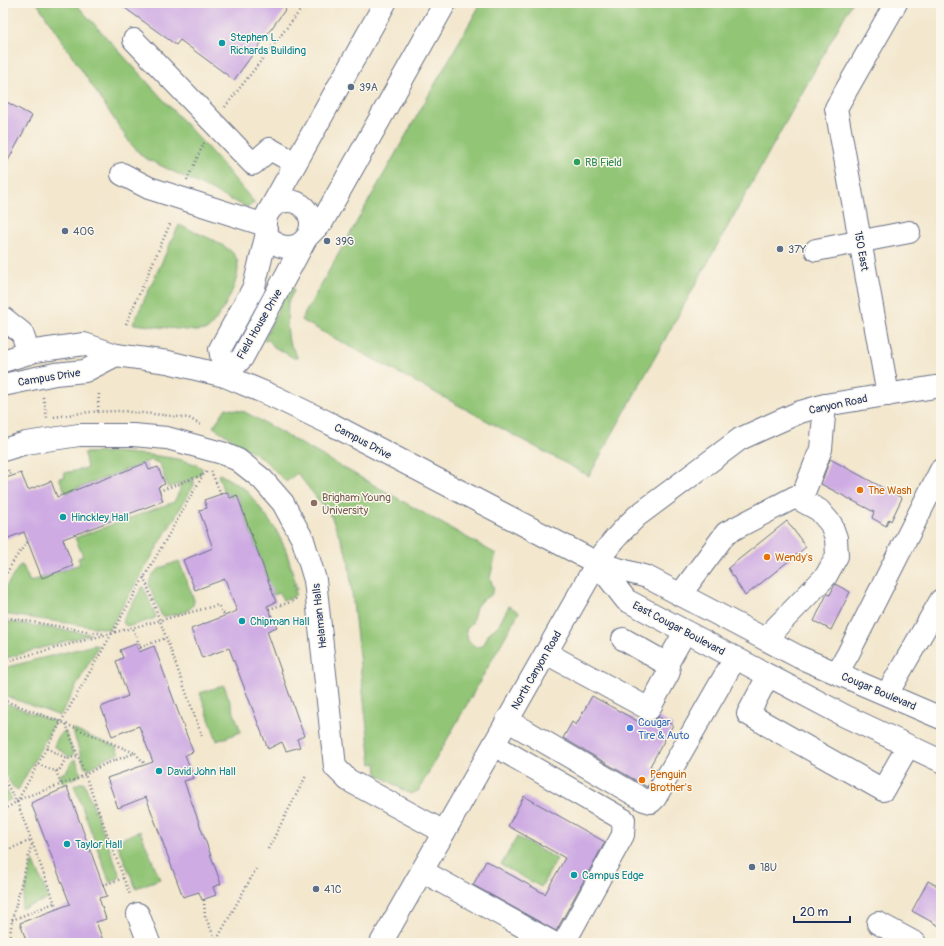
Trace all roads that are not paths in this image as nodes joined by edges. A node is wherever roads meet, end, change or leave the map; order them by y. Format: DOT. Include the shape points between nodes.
graph roads {
  1 [pos="385,3"];
  2 [pos="445,3"];
  3 [pos="896,3"];
  4 [pos="134,40"];
  5 [pos="295,163"];
  6 [pos="122,174"];
  7 [pos="267,223"];
  8 [pos="910,232"];
  9 [pos="307,237"];
  10 [pos="860,240"];
  11 [pos="816,250"];
  12 [pos="3,318"];
  13 [pos="29,352"];
  14 [pos="116,355"];
  15 [pos="3,361"];
  16 [pos="225,376"];
  17 [pos="3,385"];
  18 [pos="941,386"];
  19 [pos="888,395"];
  20 [pos="825,405"];
  21 [pos="740,439"];
  22 [pos="3,450"];
  23 [pos="941,470"];
  24 [pos="935,495"];
  25 [pos="801,500"];
  26 [pos="596,564"];
  27 [pos="680,595"];
  28 [pos="941,600"];
  29 [pos="685,632"];
  30 [pos="765,639"];
  31 [pos="623,640"];
  32 [pos="546,653"];
  33 [pos="735,658"];
  34 [pos="667,664"];
  35 [pos="827,668"];
  36 [pos="768,676"];
  37 [pos="887,694"];
  38 [pos="941,718"];
  39 [pos="507,720"];
  40 [pos="494,745"];
  41 [pos="908,746"];
  42 [pos="934,758"];
  43 [pos="444,832"];
  44 [pos="422,871"];
  45 [pos="134,905"];
  46 [pos="878,923"];
  47 [pos="149,943"];
  48 [pos="381,943"];
  49 [pos="552,943"];
  50 [pos="564,943"];
  51 [pos="914,943"];
  1 -- 5 [label="main road, Field House Drive"];
  2 -- 9 [label="main road, Field House Drive" via="322,222"];
  3 -- 10 [label="main road, 150 East" via="836,108"];
  4 -- 5 [label="main road" via="253,164 270,149"];
  5 -- 7 [label="main road, Field House Drive"];
  6 -- 7 [label="main road" via="149,188"];
  7 -- 9 [label="main road" via="270,239 284,247 299,245"];
  7 -- 9 [label="main road" via="275,205 281,202 296,202 303,206 311,218 312,226"];
  7 -- 16 [label="main road, Field House Drive" via="254,286 220,349"];
  8 -- 10 [label="main road"];
  9 -- 16 [label="main road, Field House Drive" via="242,358"];
  10 -- 11 [label="main road"];
  10 -- 19 [label="main road, 150 East"];
  12 -- 13 [label="main road" via="22,333"];
  13 -- 14 [label="main road, Campus Drive" via="84,344"];
  13 -- 15 [label="main road, Campus Drive"];
  14 -- 16 [label="main road, Campus Drive" via="168,362"];
  14 -- 17 [label="main road, Campus Drive" via="85,371 55,374"];
  16 -- 26 [label="main road, Campus Drive" via="331,424"];
  18 -- 19 [label="main road, Canyon Road"];
  19 -- 20 [label="main road, Canyon Road"];
  20 -- 21 [label="main road, Canyon Road" via="800,412"];
  20 -- 25 [label="main road" via="821,448"];
  21 -- 26 [label="main road, North Canyon Road" via="637,516 610,543"];
  22 -- 43 [label="main road, Helaman Halls" via="26,443 79,435 167,438 238,460 262,479 283,502 303,540 315,580 336,766 348,780"];
  23 -- 24 [label="main road"];
  24 -- 35 [label="main road" via="848,654"];
  25 -- 27 [label="main road" via="795,497 726,533"];
  25 -- 30 [label="main road" via="819,510 831,524 836,538 837,556 826,576"];
  26 -- 27 [label="main road" via="647,578"];
  26 -- 29 [label="main road, East Cougar Boulevard" via="626,600"];
  26 -- 32 [label="main road, North Canyon Road"];
  27 -- 30 [label="main road"];
  28 -- 37 [label="main road"];
  29 -- 33 [label="main road, East Cougar Boulevard"];
  29 -- 34 [label="main road"];
  30 -- 35 [label="main road"];
  31 -- 34 [label="main road"];
  32 -- 34 [label="main road" via="649,709 669,672"];
  32 -- 39 [label="main road, North Canyon Road"];
  33 -- 36 [label="main road, East Cougar Boulevard"];
  33 -- 39 [label="main road" via="651,802"];
  35 -- 37 [label="main road, Cougar Boulevard"];
  36 -- 41 [label="main road, East Cougar Boulevard"];
  36 -- 41 [label="main road" via="748,714 883,790"];
  37 -- 38 [label="main road, Cougar Boulevard"];
  39 -- 40 [label="main road, North Canyon Road"];
  40 -- 43 [label="main road, North Canyon Road"];
  40 -- 50 [label="main road" via="624,820 623,835"];
  41 -- 42 [label="main road, East Cougar Boulevard"];
  43 -- 44 [label="main road, North Canyon Road"];
  44 -- 48 [label="main road, North Canyon Road"];
  44 -- 49 [label="main road"];
  45 -- 47 [label="main road"];
  46 -- 51 [label="main road"];
}
